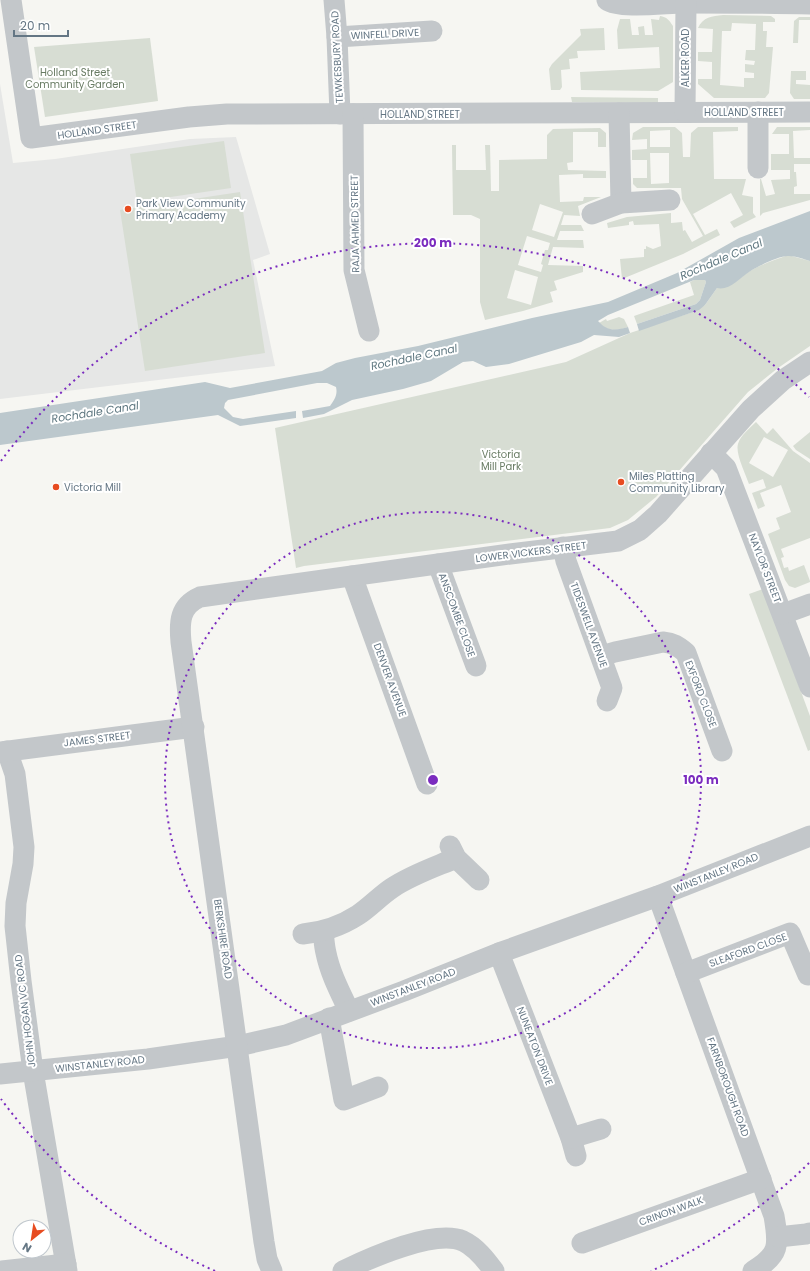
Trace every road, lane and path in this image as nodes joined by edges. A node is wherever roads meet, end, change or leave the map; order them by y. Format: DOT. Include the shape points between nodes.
graph roads {
  1 [pos="11,0"];
  2 [pos="334,0"];
  3 [pos="607,0"];
  4 [pos="686,3"];
  5 [pos="810,4"];
  6 [pos="432,31"];
  7 [pos="337,37"];
  8 [pos="619,112"];
  9 [pos="685,112"];
  10 [pos="758,112"];
  11 [pos="810,112"];
  12 [pos="347,114"];
  13 [pos="758,168"];
  14 [pos="670,200"];
  15 [pos="622,203"];
  16 [pos="592,214"];
  17 [pos="369,331"];
  18 [pos="810,362"];
  19 [pos="711,453"];
  20 [pos="563,547"];
  21 [pos="438,564"];
  22 [pos="352,576"];
  23 [pos="810,604"];
  24 [pos="185,607"];
  25 [pos="782,614"];
  26 [pos="601,656"];
  27 [pos="476,666"];
  28 [pos="810,687"];
  29 [pos="607,701"];
  30 [pos="194,727"];
  31 [pos="3,752"];
  32 [pos="722,752"];
  33 [pos="427,784"];
  34 [pos="810,836"];
  35 [pos="479,880"];
  36 [pos="658,896"];
  37 [pos="499,953"];
  38 [pos="686,973"];
  39 [pos="808,975"];
  40 [pos="350,1011"];
  41 [pos="329,1018"];
  42 [pos="238,1046"];
  43 [pos="33,1071"];
  44 [pos="0,1074"];
  45 [pos="378,1087"];
  46 [pos="601,1129"];
  47 [pos="761,1179"];
  48 [pos="810,1233"];
  49 [pos="778,1237"];
  50 [pos="582,1244"];
  51 [pos="66,1268"];
  52 [pos="2,1271"];
  53 [pos="272,1271"];
  54 [pos="343,1271"];
  55 [pos="494,1271"];
  56 [pos="753,1271"];
  1 -- 12 [label="street, HOLLAND STREET" via="31,138 227,114"];
  2 -- 7 [label="street, TEWKESBURY ROAD"];
  3 -- 4 [label="street" via="621,4"];
  4 -- 5 [label="street"];
  4 -- 9 [label="street, ALKER ROAD"];
  6 -- 7 [label="street, WINFELL DRIVE"];
  7 -- 12 [label="street, TEWKESBURY ROAD"];
  8 -- 9 [label="street, HOLLAND STREET"];
  8 -- 12 [label="street, HOLLAND STREET"];
  8 -- 15 [label="street"];
  9 -- 10 [label="street, HOLLAND STREET"];
  10 -- 11 [label="street, HOLLAND STREET"];
  10 -- 13 [label="street"];
  12 -- 17 [label="street, RAJA AHMED STREET" via="354,270"];
  14 -- 15 [label="street"];
  15 -- 16 [label="street"];
  18 -- 19 [label="street, LOWER VICKERS STREET" via="763,397"];
  19 -- 20 [label="street, LOWER VICKERS STREET" via="658,514 640,530 618,541"];
  19 -- 25 [label="street, NAYLOR STREET" via="726,468"];
  20 -- 21 [label="street, LOWER VICKERS STREET"];
  20 -- 26 [label="street, TIDESWELL AVENUE"];
  21 -- 22 [label="street, LOWER VICKERS STREET"];
  21 -- 27 [label="street, ANSCOMBE CLOSE"];
  22 -- 24 [label="street, LOWER VICKERS STREET" via="200,597"];
  22 -- 33 [label="street, DENVER AVENUE"];
  23 -- 25 [label="street"];
  24 -- 30 [label="street, BERKSHIRE ROAD" via="180,631"];
  25 -- 28 [label="street, NAYLOR STREET"];
  26 -- 29 [label="street, TIDESWELL AVENUE" via="612,688"];
  26 -- 32 [label="street, EXFORD CLOSE" via="663,642 671,642 686,653"];
  30 -- 31 [label="street, JAMES STREET"];
  30 -- 42 [label="street, BERKSHIRE ROAD"];
  31 -- 43 [label="street, JOHN HOGAN VC ROAD" via="15,774 24,847 16,903 16,926"];
  34 -- 36 [label="street, WINSTANLEY ROAD"];
  35 -- 40 [label="street" via="453,852 392,888 350,920 313,932 325,952"];
  36 -- 37 [label="street, WINSTANLEY ROAD"];
  36 -- 38 [label="street, FARNBOROUGH ROAD"];
  37 -- 40 [label="street, WINSTANLEY ROAD"];
  37 -- 46 [label="street, NUNEATON DRIVE" via="573,1147"];
  38 -- 39 [label="street, SLEAFORD CLOSE" via="790,933"];
  38 -- 47 [label="street, FARNBOROUGH ROAD"];
  40 -- 41 [label="street, WINSTANLEY ROAD"];
  41 -- 42 [label="street, WINSTANLEY ROAD" via="286,1035"];
  41 -- 45 [label="street" via="344,1100"];
  42 -- 43 [label="street, WINSTANLEY ROAD" via="148,1059"];
  42 -- 53 [label="street, BERKSHIRE ROAD" via="264,1242"];
  43 -- 44 [label="street, WINSTANLEY ROAD"];
  43 -- 51 [label="street, JOHN HOGAN VC ROAD"];
  47 -- 49 [label="street, FARNBOROUGH ROAD" via="774,1216"];
  47 -- 50 [label="street, CRINON WALK"];
  48 -- 49 [label="street"];
  49 -- 56 [label="street, FARNBOROUGH ROAD" via="776,1252 766,1264"];
  51 -- 52 [label="street"];
  54 -- 55 [label="street" via="399,1248 426,1240 445,1238 471,1245"];
}
